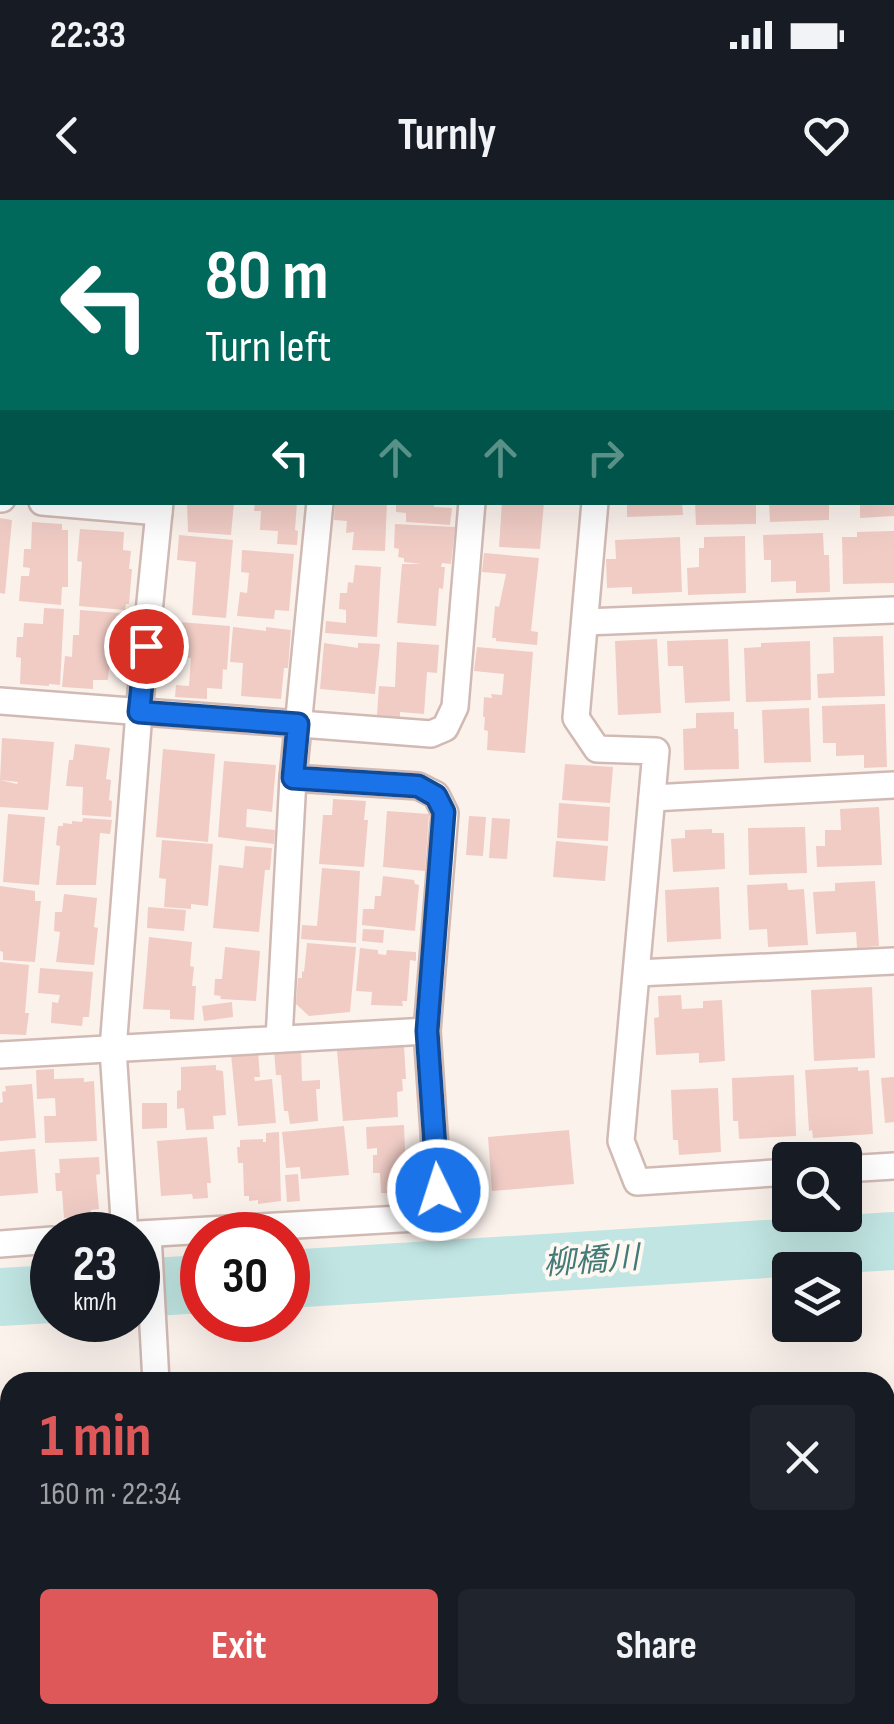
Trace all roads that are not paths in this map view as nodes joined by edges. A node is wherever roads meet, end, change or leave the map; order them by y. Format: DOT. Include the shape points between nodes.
graph roads {
  1 [pos="113,505"];
  2 [pos="320,505"];
  3 [pos="472,505"];
  4 [pos="595,505"];
  5 [pos="160,507"];
  6 [pos="894,610"];
  7 [pos="585,622"];
  8 [pos="0,701"];
  9 [pos="139,712"];
  10 [pos="298,724"];
  11 [pos="293,778"];
  12 [pos="894,785"];
  13 [pos="652,798"];
  14 [pos="894,961"];
  15 [pos="636,973"];
  16 [pos="427,1031"];
  17 [pos="279,1040"];
  18 [pos="113,1049"];
  19 [pos="0,1055"];
  20 [pos="894,1166"];
  21 [pos="862,1167"];
  22 [pos="772,1173"];
  23 [pos="130,1212"];
  24 [pos="160,1232"];
  25 [pos="30,1242"];
  26 [pos="0,1244"];
  27 [pos="155,1342"];
  28 [pos="156,1372"];
  1 -- 5 [label="street"];
  2 -- 10 [label="street"];
  3 -- 10 [label="street" via="455,708 446,728 431,734"];
  4 -- 7 [label="street"];
  5 -- 9 [label="street"];
  6 -- 7 [label="street"];
  7 -- 13 [label="street" via="576,718 597,749 656,752"];
  8 -- 9 [label="street"];
  9 -- 10 [label="street"];
  9 -- 18 [label="street"];
  10 -- 11 [label="street"];
  11 -- 16 [label="street" via="418,786 436,796 444,812"];
  11 -- 17 [label="street"];
  12 -- 13 [label="street"];
  13 -- 15 [label="street"];
  14 -- 15 [label="street"];
  15 -- 22 [label="street" via="621,1142 638,1182"];
  16 -- 17 [label="street"];
  16 -- 24 [label="street" via="438,1190 417,1218"];
  17 -- 18 [label="street"];
  18 -- 19 [label="street"];
  18 -- 23 [label="street"];
  20 -- 21 [label="street"];
  25 -- 26 [label="street"];
  27 -- 28 [label="street"];
}
